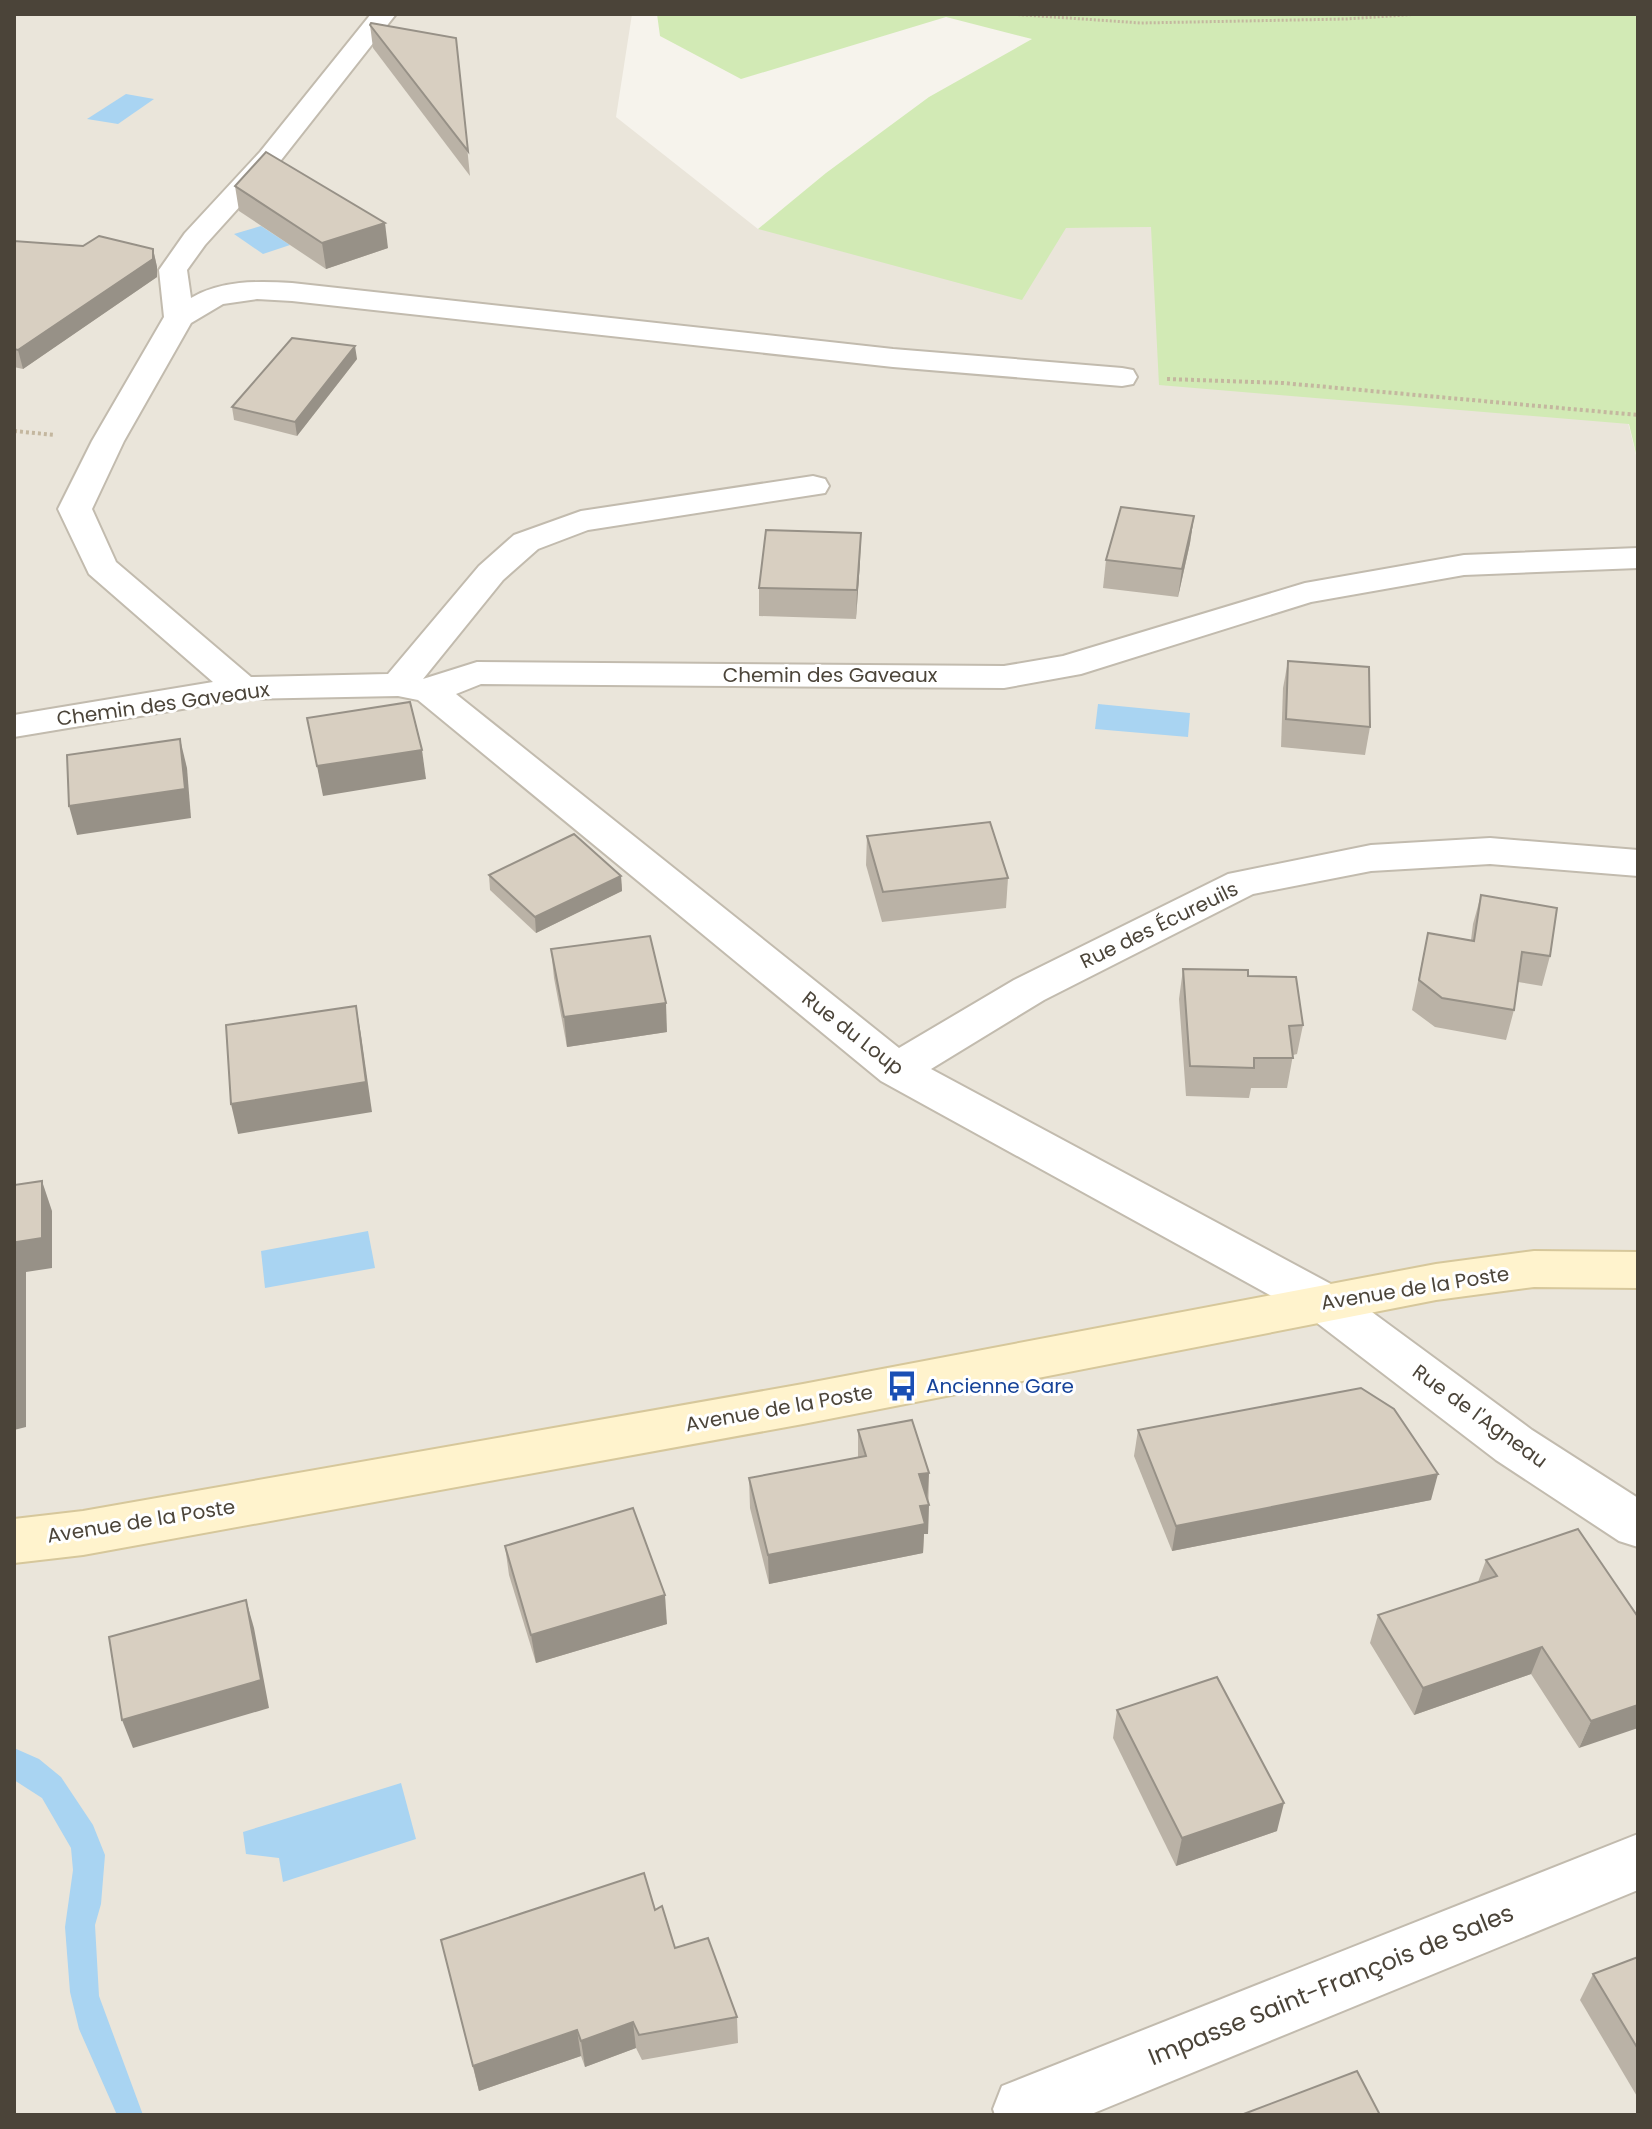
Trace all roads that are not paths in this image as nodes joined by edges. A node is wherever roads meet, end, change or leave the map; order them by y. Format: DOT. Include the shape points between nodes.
graph roads {
  1 [pos="384,14"];
  2 [pos="179,317"];
  3 [pos="1122,377"];
  4 [pos="813,486"];
  5 [pos="1638,558"];
  6 [pos="242,688"];
  7 [pos="414,688"];
  8 [pos="14,726"];
  9 [pos="1638,863"];
  10 [pos="897,1070"];
  11 [pos="1638,1270"];
  12 [pos="1325,1303"];
  13 [pos="1638,1525"];
  14 [pos="14,1541"];
  15 [pos="1638,1862"];
  16 [pos="1025,2109"];
  1 -- 2 [label="street" via="173,270"];
  2 -- 3 [label="street" via="215,296 280,291 893,358"];
  2 -- 6 [label="street" via="75,509 101,567"];
  4 -- 7 [label="street" via="581,521 526,542 491,573"];
  5 -- 7 [label="street, Chemin des Gaveaux" via="1464,565 1305,593 1068,666 1004,677 477,673"];
  6 -- 7 [label="street, Chemin des Gaveaux"];
  6 -- 8 [label="street, Chemin des Gaveaux"];
  7 -- 10 [label="street, Rue du Loup"];
  9 -- 10 [label="street, Rue des Écureuils" via="1490,851 1371,858 1242,883 1029,990"];
  10 -- 12 [label="street, Rue du Loup"];
  11 -- 12 [label="main road, Avenue de la Poste" via="1534,1269"];
  12 -- 13 [label="street, Rue de l'Agneau" via="1514,1445"];
  12 -- 14 [label="main road, Avenue de la Poste" via="774,1410"];
  15 -- 16 [label="street, Impasse Saint-François de Sales"];
}
